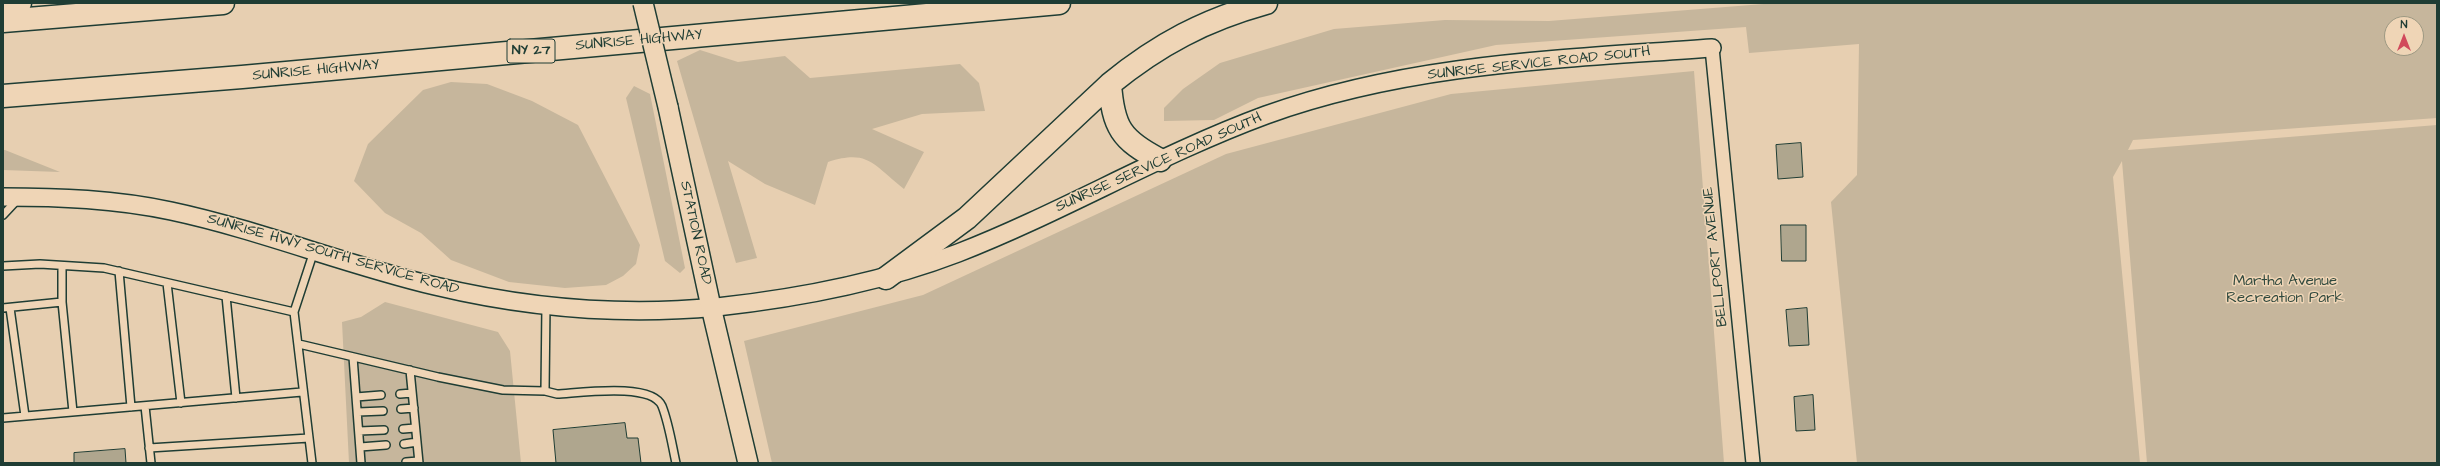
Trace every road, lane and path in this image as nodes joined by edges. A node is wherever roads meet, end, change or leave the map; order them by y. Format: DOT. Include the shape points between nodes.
graph roads {
  1 [pos="20,3"];
  2 [pos="223,3"];
  3 [pos="643,3"];
  4 [pos="1059,3"];
  5 [pos="1266,3"];
  6 [pos="3,6"];
  7 [pos="3,21"];
  8 [pos="1712,48"];
  9 [pos="1110,84"];
  10 [pos="3,96"];
  11 [pos="1160,160"];
  12 [pos="3,197"];
  13 [pos="22,197"];
  14 [pos="3,215"];
  15 [pos="314,251"];
  16 [pos="3,266"];
  17 [pos="62,266"];
  18 [pos="118,271"];
  19 [pos="886,278"];
  20 [pos="167,282"];
  21 [pos="226,296"];
  22 [pos="62,302"];
  23 [pos="546,305"];
  24 [pos="711,307"];
  25 [pos="7,308"];
  26 [pos="294,312"];
  27 [pos="299,344"];
  28 [pos="353,356"];
  29 [pos="410,370"];
  30 [pos="545,391"];
  31 [pos="302,392"];
  32 [pos="412,393"];
  33 [pos="400,394"];
  34 [pos="382,395"];
  35 [pos="356,397"];
  36 [pos="236,398"];
  37 [pos="181,403"];
  38 [pos="145,406"];
  39 [pos="131,407"];
  40 [pos="414,408"];
  41 [pos="401,409"];
  42 [pos="382,411"];
  43 [pos="73,412"];
  44 [pos="358,412"];
  45 [pos="25,416"];
  46 [pos="3,418"];
  47 [pos="416,428"];
  48 [pos="403,429"];
  49 [pos="384,430"];
  50 [pos="359,431"];
  51 [pos="309,438"];
  52 [pos="417,442"];
  53 [pos="404,444"];
  54 [pos="386,445"];
  55 [pos="360,447"];
  56 [pos="149,448"];
  57 [pos="406,462"];
  58 [pos="419,462"];
  59 [pos="151,463"];
  60 [pos="312,463"];
  61 [pos="361,463"];
  62 [pos="676,463"];
  63 [pos="748,463"];
  64 [pos="1753,463"];
  1 -- 6 [label="highway"];
  2 -- 7 [label="highway"];
  3 -- 24 [label="main road, STATION ROAD, bridge"];
  4 -- 10 [label="highway, SUNRISE HIGHWAY / NY 27" via="242,77"];
  5 -- 9 [label="highway" via="1210,21 1186,32 1134,65"];
  8 -- 11 [label="street, SUNRISE SERVICE ROAD SOUTH" via="1509,64 1406,78 1357,88 1269,114"];
  8 -- 64 [label="street, BELLPORT AVENUE"];
  9 -- 11 [label="highway" via="1111,104 1118,128 1139,149"];
  9 -- 19 [label="highway" via="967,218"];
  11 -- 19 [label="street, SUNRISE SERVICE ROAD SOUTH" via="993,238"];
  12 -- 13 [label="street, SUNRISE HWY SOUTH SERVICE ROAD"];
  13 -- 14 [label="lane"];
  13 -- 15 [label="street, SUNRISE HWY SOUTH SERVICE ROAD" via="97,200 143,206 206,220"];
  15 -- 23 [label="street, SUNRISE HWY SOUTH SERVICE ROAD" via="437,287 479,296"];
  15 -- 26 [label="lane"];
  16 -- 17 [label="lane"];
  17 -- 18 [label="lane"];
  17 -- 22 [label="lane"];
  18 -- 20 [label="lane"];
  18 -- 39 [label="lane"];
  19 -- 24 [label="street, SUNRISE SERVICE ROAD SOUTH" via="818,293"];
  20 -- 21 [label="lane"];
  20 -- 37 [label="lane"];
  21 -- 26 [label="lane"];
  21 -- 36 [label="lane"];
  22 -- 25 [label="lane"];
  22 -- 43 [label="lane"];
  23 -- 24 [label="street, SUNRISE HWY SOUTH SERVICE ROAD" via="622,310"];
  23 -- 30 [label="lane"];
  24 -- 63 [label="main road, STATION ROAD"];
  25 -- 45 [label="lane"];
  26 -- 27 [label="lane"];
  27 -- 28 [label="lane"];
  27 -- 31 [label="lane"];
  28 -- 29 [label="lane"];
  28 -- 35 [label="lane"];
  29 -- 30 [label="lane" via="503,390"];
  29 -- 32 [label="lane"];
  30 -- 62 [label="lane" via="557,394 637,391 653,397 662,405"];
  31 -- 36 [label="lane"];
  31 -- 51 [label="lane"];
  32 -- 33 [label="lane"];
  32 -- 40 [label="lane"];
  34 -- 35 [label="lane"];
  35 -- 44 [label="lane"];
  36 -- 37 [label="lane"];
  37 -- 38 [label="lane"];
  38 -- 39 [label="lane"];
  38 -- 56 [label="lane"];
  39 -- 43 [label="lane"];
  40 -- 41 [label="lane"];
  40 -- 47 [label="lane"];
  42 -- 44 [label="lane"];
  43 -- 45 [label="lane"];
  44 -- 50 [label="lane"];
  45 -- 46 [label="lane"];
  47 -- 48 [label="lane"];
  47 -- 52 [label="lane"];
  49 -- 50 [label="lane"];
  50 -- 55 [label="lane"];
  51 -- 56 [label="lane"];
  51 -- 60 [label="lane"];
  52 -- 53 [label="lane"];
  52 -- 58 [label="lane"];
  54 -- 55 [label="lane"];
  55 -- 61 [label="lane"];
  56 -- 59 [label="lane"];
  57 -- 58 [label="lane"];
}
